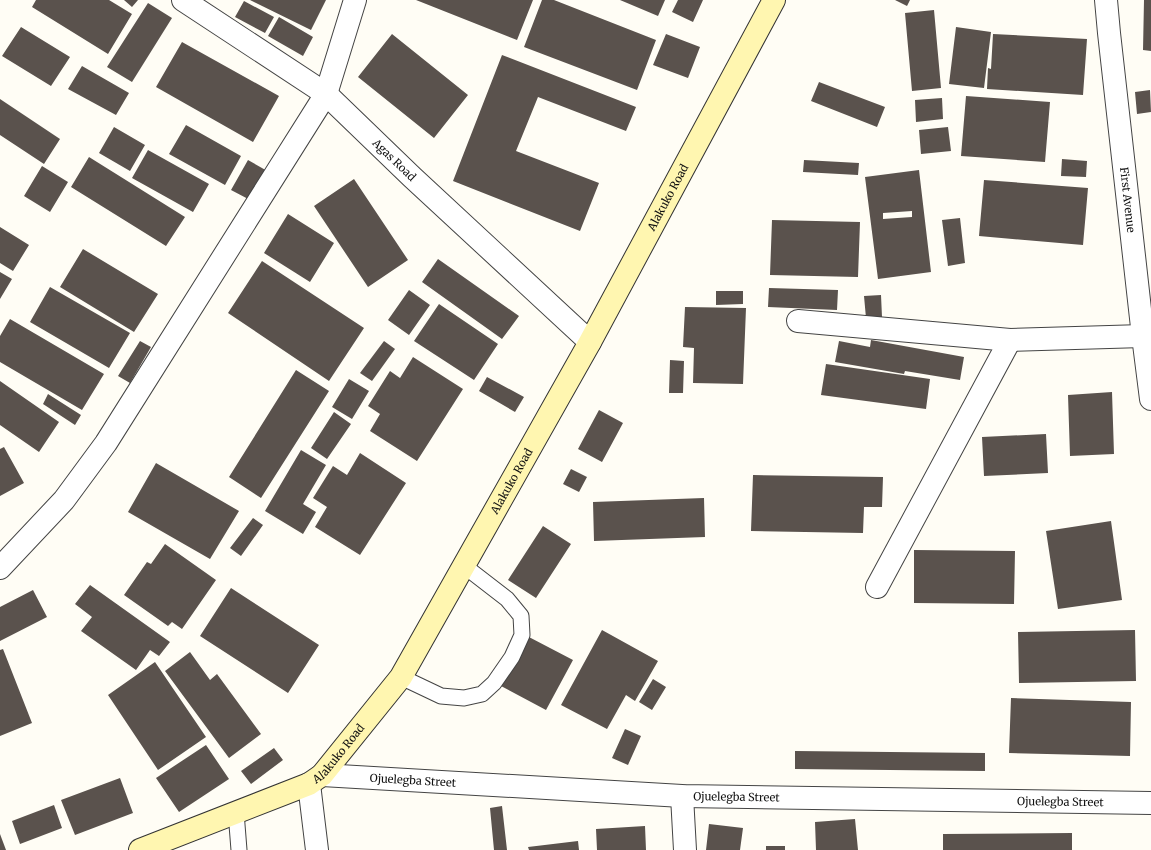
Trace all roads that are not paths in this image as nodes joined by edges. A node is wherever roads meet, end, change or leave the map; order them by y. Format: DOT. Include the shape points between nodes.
graph roads {
  1 [pos="355,0"];
  2 [pos="774,0"];
  3 [pos="1106,0"];
  4 [pos="188,2"];
  5 [pos="326,94"];
  6 [pos="798,321"];
  7 [pos="1143,336"];
  8 [pos="1010,340"];
  9 [pos="590,342"];
  10 [pos="1151,400"];
  11 [pos="463,566"];
  12 [pos="0,568"];
  13 [pos="877,587"];
  14 [pos="401,677"];
  15 [pos="315,779"];
  16 [pos="682,796"];
  17 [pos="1151,803"];
  18 [pos="236,812"];
  19 [pos="140,850"];
  20 [pos="239,850"];
  21 [pos="317,850"];
  22 [pos="685,850"];
  1 -- 5 [label="street"];
  2 -- 9 [label="main road, Alakuko Road"];
  3 -- 7 [label="street, First Avenue"];
  4 -- 5 [label="street, Agas Road"];
  5 -- 9 [label="street, Agas Road"];
  5 -- 12 [label="street" via="106,443 64,500"];
  6 -- 8 [label="street"];
  7 -- 8 [label="street"];
  7 -- 10 [label="street, First Avenue"];
  8 -- 13 [label="street"];
  9 -- 11 [label="main road, Alakuko Road"];
  11 -- 14 [label="main road, Alakuko Road"];
  11 -- 14 [label="lane" via="507,598 521,616 522,635 512,657 494,683 482,694 464,698 441,696"];
  14 -- 15 [label="main road, Alakuko Road"];
  15 -- 16 [label="street, Ojuelegba Street"];
  15 -- 18 [label="main road, Alakuko Road"];
  15 -- 21 [label="street"];
  16 -- 17 [label="street, Ojuelegba Street"];
  16 -- 22 [label="street"];
  18 -- 19 [label="main road, Alakuko Road"];
  18 -- 20 [label="lane"];
}
